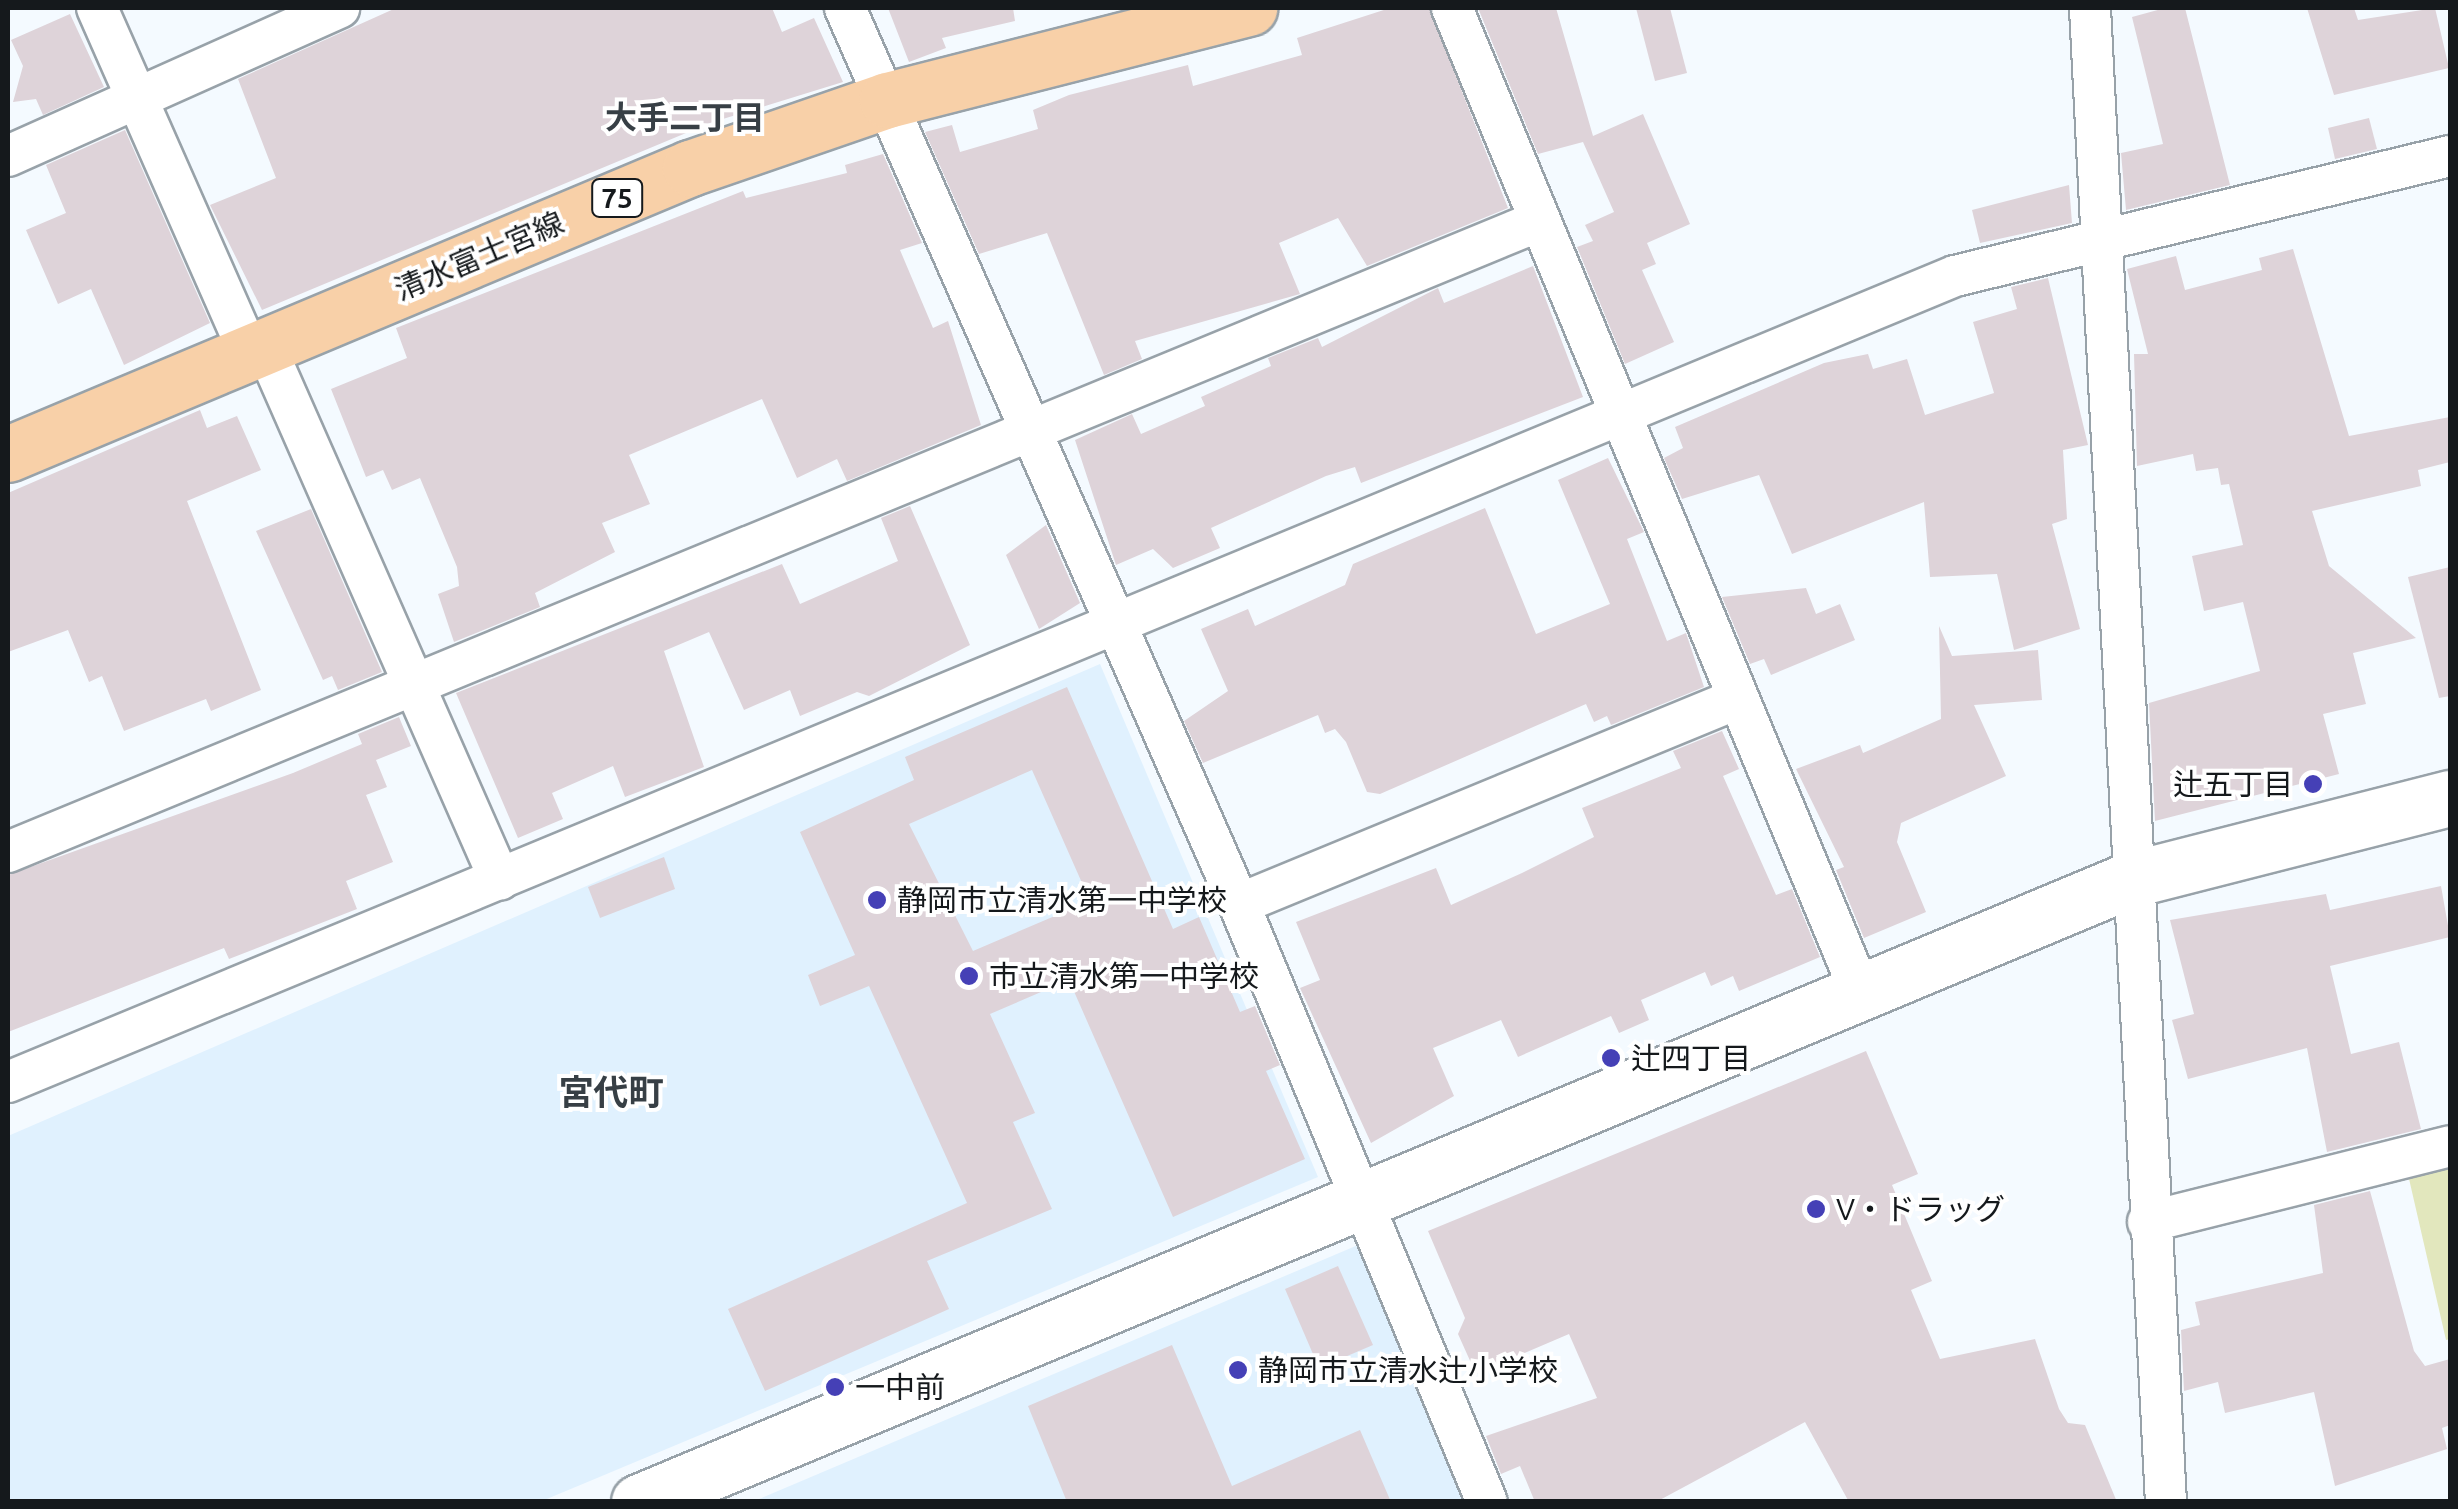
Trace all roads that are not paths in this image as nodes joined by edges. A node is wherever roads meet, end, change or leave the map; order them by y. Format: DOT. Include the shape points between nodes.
graph roads {
  1 [pos="97,8"];
  2 [pos="339,8"];
  3 [pos="845,8"];
  4 [pos="1249,8"];
  5 [pos="1452,8"];
  6 [pos="2090,8"];
  7 [pos="138,98"];
  8 [pos="887,100"];
  9 [pos="8,156"];
  10 [pos="2450,156"];
  11 [pos="1539,221"];
  12 [pos="2105,242"];
  13 [pos="257,350"];
  14 [pos="1620,414"];
  15 [pos="1031,427"];
  16 [pos="8,454"];
  17 [pos="1118,624"];
  18 [pos="417,689"];
  19 [pos="1737,698"];
  20 [pos="2450,798"];
  21 [pos="8,852"];
  22 [pos="2132,879"];
  23 [pos="500,880"];
  24 [pos="1239,904"];
  25 [pos="1860,990"];
  26 [pos="8,1082"];
  27 [pos="2450,1146"];
  28 [pos="1362,1195"];
  29 [pos="2148,1222"];
  30 [pos="639,1502"];
  31 [pos="1487,1502"];
  32 [pos="2166,1502"];
  1 -- 7 [label="street"];
  2 -- 7 [label="street"];
  3 -- 8 [label="street"];
  4 -- 8 [label="main road, 清水富士宮線 / 75"];
  5 -- 11 [label="street"];
  6 -- 12 [label="street"];
  7 -- 9 [label="street"];
  7 -- 13 [label="street"];
  8 -- 13 [label="main road, 清水富士宮線 / 75" via="690,168"];
  8 -- 15 [label="street"];
  10 -- 12 [label="street"];
  11 -- 14 [label="street"];
  11 -- 15 [label="street"];
  12 -- 14 [label="street" via="1955,276"];
  12 -- 22 [label="street"];
  13 -- 16 [label="main road, 清水富士宮線 / 75"];
  13 -- 18 [label="street"];
  14 -- 17 [label="street"];
  14 -- 19 [label="street"];
  15 -- 17 [label="street"];
  15 -- 18 [label="street"];
  17 -- 23 [label="street"];
  17 -- 24 [label="street"];
  18 -- 21 [label="street"];
  18 -- 23 [label="street"];
  19 -- 24 [label="street"];
  19 -- 25 [label="street"];
  20 -- 22 [label="street"];
  22 -- 25 [label="street"];
  22 -- 29 [label="street"];
  23 -- 26 [label="street"];
  24 -- 28 [label="street"];
  25 -- 28 [label="street"];
  27 -- 29 [label="street"];
  28 -- 30 [label="street"];
  28 -- 31 [label="street"];
  29 -- 32 [label="street"];
}
